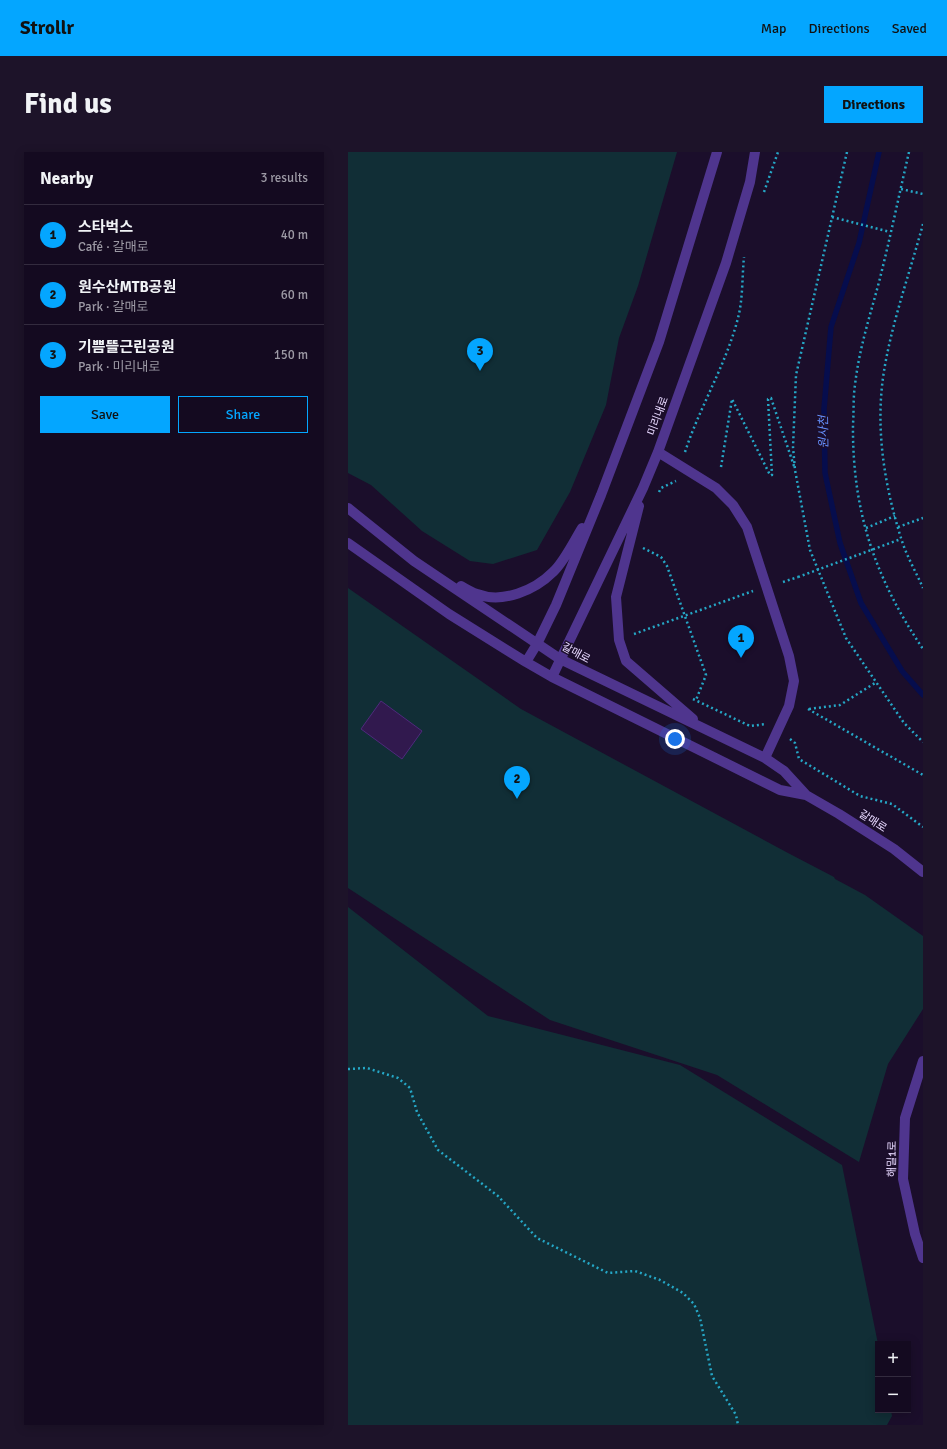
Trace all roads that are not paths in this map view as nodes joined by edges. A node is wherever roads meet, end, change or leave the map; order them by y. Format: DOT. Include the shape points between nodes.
graph roads {
  1 [pos="717,152"];
  2 [pos="756,152"];
  3 [pos="658,452"];
  4 [pos="644,484"];
  5 [pos="601,495"];
  6 [pos="348,508"];
  7 [pos="348,543"];
  8 [pos="421,566"];
  9 [pos="537,644"];
  10 [pos="560,659"];
  11 [pos="526,662"];
  12 [pos="552,677"];
  13 [pos="705,729"];
  14 [pos="765,758"];
  15 [pos="806,795"];
  16 [pos="923,872"];
  17 [pos="923,1061"];
  18 [pos="923,1258"];
  1 -- 5 [label="street" via="659,342"];
  2 -- 3 [label="street, 미리내로" via="750,182 726,263"];
  3 -- 4 [label="street, 미리내로"];
  3 -- 14 [label="street" via="716,488 733,505 747,527 789,656 794,681 789,706"];
  4 -- 10 [label="street, 미리내로"];
  4 -- 13 [label="street" via="616,597 619,640 626,661"];
  5 -- 8 [label="street" via="554,572 519,594 500,597 478,595"];
  5 -- 9 [label="street"];
  6 -- 8 [label="street, 갈매로"];
  7 -- 11 [label="street, 갈매로" via="449,614"];
  8 -- 9 [label="street, 갈매로"];
  9 -- 10 [label="street, 갈매로"];
  9 -- 11 [label="street"];
  10 -- 12 [label="street, 미리내로"];
  10 -- 13 [label="street, 갈매로"];
  11 -- 12 [label="street, 갈매로"];
  12 -- 15 [label="street, 갈매로" via="780,790"];
  13 -- 14 [label="street, 갈매로"];
  14 -- 15 [label="street, 갈매로" via="784,771"];
  15 -- 16 [label="street, 갈매로" via="851,822"];
  17 -- 18 [label="street, 해밀1로" via="905,1118 903,1179"];
}
